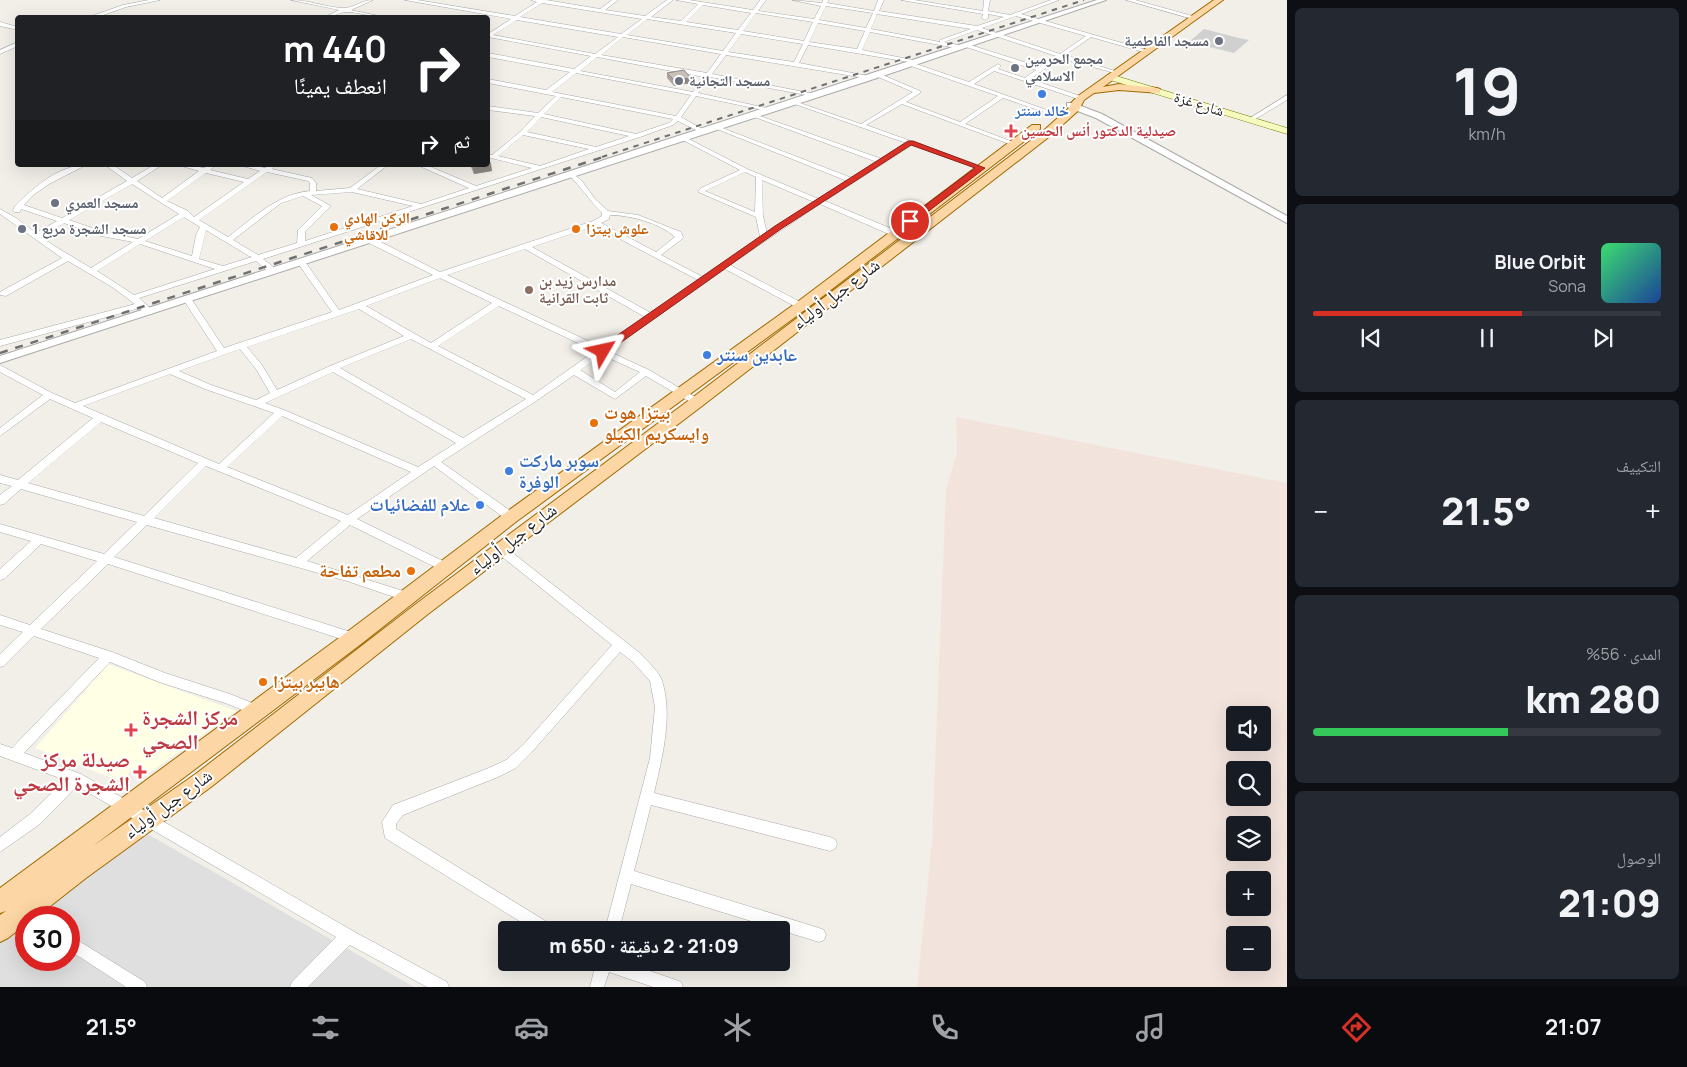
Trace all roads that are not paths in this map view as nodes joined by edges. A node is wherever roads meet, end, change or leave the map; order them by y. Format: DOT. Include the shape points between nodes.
graph roads {
  1 [pos="158,0"];
  2 [pos="294,0"];
  3 [pos="354,0"];
  4 [pos="370,0"];
  5 [pos="408,0"];
  6 [pos="534,0"];
  7 [pos="615,0"];
  8 [pos="670,0"];
  9 [pos="679,0"];
  10 [pos="763,0"];
  11 [pos="795,0"];
  12 [pos="881,0"];
  13 [pos="904,0"];
  14 [pos="987,0"];
  15 [pos="1056,0"];
  16 [pos="1102,0"];
  17 [pos="1129,0"];
  18 [pos="1219,0"];
  19 [pos="418,1"];
  20 [pos="542,1"];
  21 [pos="825,2"];
  22 [pos="932,2"];
  23 [pos="360,3"];
  24 [pos="701,4"];
  25 [pos="343,10"];
  26 [pos="600,11"];
  27 [pos="755,12"];
  28 [pos="876,12"];
  29 [pos="985,12"];
  30 [pos="97,15"];
  31 [pos="332,15"];
  32 [pos="370,15"];
  33 [pos="1014,15"];
  34 [pos="1193,17"];
  35 [pos="514,18"];
  36 [pos="647,18"];
  37 [pos="928,20"];
  38 [pos="816,21"];
  39 [pos="1040,21"];
  40 [pos="0,24"];
  41 [pos="682,24"];
  42 [pos="984,26"];
  43 [pos="15,28"];
  44 [pos="977,28"];
  45 [pos="868,30"];
  46 [pos="740,33"];
  47 [pos="490,35"];
  48 [pos="994,35"];
  49 [pos="1091,35"];
  50 [pos="490,36"];
  51 [pos="624,36"];
  52 [pos="15,42"];
  53 [pos="940,42"];
  54 [pos="806,43"];
  55 [pos="0,44"];
  56 [pos="15,44"];
  57 [pos="963,46"];
  58 [pos="859,51"];
  59 [pos="1147,51"];
  60 [pos="0,52"];
  61 [pos="724,53"];
  62 [pos="490,55"];
  63 [pos="597,55"];
  64 [pos="1061,55"];
  65 [pos="1010,60"];
  66 [pos="1132,61"];
  67 [pos="913,63"];
  68 [pos="796,64"];
  69 [pos="993,69"];
  70 [pos="1040,69"];
  71 [pos="575,71"];
  72 [pos="710,74"];
  73 [pos="1113,75"];
  74 [pos="874,76"];
  75 [pos="1025,80"];
  76 [pos="490,81"];
  77 [pos="970,85"];
  78 [pos="1157,91"];
  79 [pos="546,92"];
  80 [pos="695,94"];
  81 [pos="560,95"];
  82 [pos="818,95"];
  83 [pos="1002,96"];
  84 [pos="1287,97"];
  85 [pos="1078,101"];
  86 [pos="792,102"];
  87 [pos="901,102"];
  88 [pos="490,108"];
  89 [pos="768,109"];
  90 [pos="1055,114"];
  91 [pos="539,115"];
  92 [pos="752,115"];
  93 [pos="678,118"];
  94 [pos="1250,120"];
  95 [pos="961,124"];
  96 [pos="715,126"];
  97 [pos="861,126"];
  98 [pos="702,131"];
  99 [pos="1287,131"];
  100 [pos="522,133"];
  101 [pos="639,136"];
  102 [pos="682,138"];
  103 [pos="910,143"];
  104 [pos="1014,144"];
  105 [pos="598,149"];
  106 [pos="490,156"];
  107 [pos="881,161"];
  108 [pos="80,167"];
  109 [pos="111,167"];
  110 [pos="155,167"];
  111 [pos="189,167"];
  112 [pos="211,167"];
  113 [pos="252,167"];
  114 [pos="270,167"];
  115 [pos="382,167"];
  116 [pos="425,167"];
  117 [pos="540,168"];
  118 [pos="981,168"];
  119 [pos="265,170"];
  120 [pos="745,170"];
  121 [pos="205,171"];
  122 [pos="526,173"];
  123 [pos="572,174"];
  124 [pos="759,175"];
  125 [pos="850,180"];
  126 [pos="132,181"];
  127 [pos="248,181"];
  128 [pos="541,184"];
  129 [pos="474,188"];
  130 [pos="352,190"];
  131 [pos="313,193"];
  132 [pos="303,194"];
  133 [pos="162,201"];
  134 [pos="820,202"];
  135 [pos="19,206"];
  136 [pos="420,206"];
  137 [pos="0,211"];
  138 [pos="185,213"];
  139 [pos="606,213"];
  140 [pos="759,216"];
  141 [pos="13,218"];
  142 [pos="196,219"];
  143 [pos="65,220"];
  144 [pos="1287,220"];
  145 [pos="596,223"];
  146 [pos="205,225"];
  147 [pos="894,233"];
  148 [pos="37,236"];
  149 [pos="764,237"];
  150 [pos="230,239"];
  151 [pos="370,240"];
  152 [pos="141,242"];
  153 [pos="301,245"];
  154 [pos="525,246"];
  155 [pos="656,255"];
  156 [pos="68,258"];
  157 [pos="259,258"];
  158 [pos="195,260"];
  159 [pos="302,262"];
  160 [pos="724,265"];
  161 [pos="222,269"];
  162 [pos="92,271"];
  163 [pos="273,271"];
  164 [pos="439,275"];
  165 [pos="702,280"];
  166 [pos="1,295"];
  167 [pos="132,298"];
  168 [pos="187,300"];
  169 [pos="499,302"];
  170 [pos="140,305"];
  171 [pos="360,306"];
  172 [pos="801,306"];
  173 [pos="149,312"];
  174 [pos="337,313"];
  175 [pos="650,316"];
  176 [pos="412,336"];
  177 [pos="2,341"];
  178 [pos="242,346"];
  179 [pos="432,346"];
  180 [pos="603,351"];
  181 [pos="222,352"];
  182 [pos="0,360"];
  183 [pos="333,368"];
  184 [pos="573,370"];
  185 [pos="171,371"];
  186 [pos="646,372"];
  187 [pos="2,373"];
  188 [pos="682,392"];
  189 [pos="274,394"];
  190 [pos="49,395"];
  191 [pos="533,398"];
  192 [pos="697,402"];
  193 [pos="255,404"];
  194 [pos="75,406"];
  195 [pos="281,412"];
  196 [pos="101,417"];
  197 [pos="0,433"];
  198 [pos="464,443"];
  199 [pos="205,462"];
  200 [pos="435,462"];
  201 [pos="220,468"];
  202 [pos="419,471"];
  203 [pos="0,479"];
  204 [pos="20,485"];
  205 [pos="0,500"];
  206 [pos="510,517"];
  207 [pos="145,520"];
  208 [pos="349,520"];
  209 [pos="0,528"];
  210 [pos="39,540"];
  211 [pos="500,549"];
  212 [pos="106,559"];
  213 [pos="298,563"];
  214 [pos="445,567"];
  215 [pos="0,576"];
  216 [pos="406,596"];
  217 [pos="0,620"];
  218 [pos="30,631"];
  219 [pos="354,638"];
  220 [pos="620,644"];
  221 [pos="108,656"];
  222 [pos="0,662"];
  223 [pos="256,710"];
  224 [pos="0,750"];
  225 [pos="14,755"];
  226 [pos="76,778"];
  227 [pos="646,797"];
  228 [pos="127,806"];
  229 [pos="148,819"];
  230 [pos="830,844"];
  231 [pos="0,845"];
  232 [pos="625,875"];
  233 [pos="0,902"];
  234 [pos="37,906"];
  235 [pos="15,921"];
  236 [pos="532,921"];
  237 [pos="614,921"];
  238 [pos="0,930"];
  239 [pos="819,935"];
  240 [pos="348,936"];
  241 [pos="80,949"];
  242 [pos="600,971"];
  243 [pos="627,971"];
  244 [pos="435,985"];
  245 [pos="140,987"];
  246 [pos="297,987"];
  247 [pos="597,987"];
  248 [pos="676,987"];
  1 -- 30 [label="street"];
  2 -- 25 [label="street"];
  3 -- 23 [label="street"];
  4 -- 23 [label="street"];
  5 -- 19 [label="street"];
  6 -- 20 [label="street"];
  7 -- 26 [label="street"];
  8 -- 36 [label="street"];
  9 -- 24 [label="street"];
  10 -- 27 [label="street"];
  11 -- 21 [label="street"];
  12 -- 28 [label="street"];
  13 -- 22 [label="street"];
  14 -- 29 [label="street"];
  15 -- 33 [label="street"];
  16 -- 39 [label="street"];
  17 -- 34 [label="street"];
  18 -- 34 [label="main road"];
  19 -- 35 [label="street"];
  20 -- 26 [label="street"];
  20 -- 35 [label="street"];
  21 -- 28 [label="street"];
  21 -- 38 [label="street"];
  22 -- 29 [label="street"];
  22 -- 37 [label="street"];
  23 -- 25 [label="street"];
  24 -- 27 [label="street"];
  24 -- 41 [label="street"];
  25 -- 31 [label="street"];
  25 -- 32 [label="street"];
  26 -- 36 [label="street"];
  27 -- 38 [label="street"];
  27 -- 46 [label="street"];
  28 -- 37 [label="street"];
  28 -- 45 [label="street"];
  29 -- 33 [label="street"];
  29 -- 42 [label="street"];
  33 -- 39 [label="street"];
  33 -- 42 [label="street"];
  34 -- 59 [label="main road"];
  35 -- 47 [label="street"];
  35 -- 51 [label="street"];
  36 -- 41 [label="street"];
  36 -- 51 [label="street"];
  37 -- 44 [label="street"];
  38 -- 45 [label="street"];
  38 -- 54 [label="street"];
  39 -- 48 [label="street"];
  39 -- 49 [label="street"];
  40 -- 43 [label="street"];
  41 -- 46 [label="street"];
  42 -- 44 [label="street"];
  44 -- 48 [label="street"];
  44 -- 53 [label="street"];
  45 -- 53 [label="street"];
  45 -- 58 [label="street"];
  46 -- 54 [label="street"];
  46 -- 61 [label="street"];
  48 -- 57 [label="street"];
  48 -- 64 [label="street"];
  49 -- 59 [label="street"];
  49 -- 64 [label="street"];
  50 -- 63 [label="street"];
  51 -- 61 [label="street"];
  51 -- 63 [label="street"];
  52 -- 55 [label="street"];
  53 -- 57 [label="street"];
  54 -- 58 [label="street"];
  54 -- 68 [label="street"];
  56 -- 60 [label="street"];
  57 -- 65 [label="street"];
  57 -- 67 [label="street"];
  58 -- 67 [label="street"];
  59 -- 66 [label="main road"];
  61 -- 68 [label="street"];
  61 -- 72 [label="street"];
  62 -- 71 [label="street"];
  63 -- 71 [label="street"];
  63 -- 72 [label="street"];
  64 -- 70 [label="street"];
  64 -- 73 [label="street"];
  65 -- 69 [label="street"];
  65 -- 70 [label="street"];
  66 -- 73 [label="main road"];
  66 -- 78 [label="main road" via="1136,80"];
  67 -- 74 [label="street"];
  67 -- 77 [label="street"];
  68 -- 74 [label="street"];
  69 -- 75 [label="street"];
  69 -- 77 [label="street"];
  70 -- 75 [label="street"];
  71 -- 79 [label="street"];
  71 -- 80 [label="street"];
  72 -- 80 [label="street"];
  72 -- 82 [label="street"];
  73 -- 78 [label="main road, شارع غزة"];
  73 -- 85 [label="main road"];
  74 -- 82 [label="street"];
  74 -- 87 [label="street" via="918,91"];
  75 -- 85 [label="street"];
  76 -- 79 [label="street"];
  77 -- 83 [label="street"];
  78 -- 85 [label="main road" via="1118,87"];
  78 -- 94 [label="main road, شارع غزة"];
  79 -- 81 [label="street"];
  80 -- 89 [label="street"];
  80 -- 93 [label="street"];
  81 -- 91 [label="street"];
  81 -- 93 [label="street"];
  82 -- 86 [label="street"];
  83 -- 90 [label="street"];
  83 -- 95 [label="street"];
  84 -- 94 [label="street"];
  85 -- 90 [label="main road, شارع جبل أولياء"];
  85 -- 144 [label="street" via="1099,116"];
  85 -- 192 [label="main road, شارع جبل أولياء" via="1046,134"];
  86 -- 89 [label="street"];
  86 -- 97 [label="street"];
  87 -- 95 [label="street"];
  87 -- 97 [label="street"];
  88 -- 91 [label="street"];
  89 -- 92 [label="street"];
  90 -- 104 [label="main road, شارع جبل أولياء"];
  91 -- 100 [label="street"];
  91 -- 101 [label="street"];
  92 -- 96 [label="street"];
  92 -- 107 [label="street"];
  93 -- 98 [label="street"];
  93 -- 101 [label="street" via="671,124"];
  94 -- 99 [label="main road, شارع غزة"];
  95 -- 104 [label="street"];
  96 -- 98 [label="street"];
  96 -- 125 [label="street"];
  97 -- 103 [label="street"];
  98 -- 102 [label="street"];
  100 -- 105 [label="street"];
  100 -- 106 [label="street"];
  101 -- 105 [label="street"];
  102 -- 120 [label="street"];
  102 -- 123 [label="street"];
  103 -- 107 [label="street"];
  103 -- 118 [label="street"];
  104 -- 118 [label="main road, شارع جبل أولياء"];
  105 -- 117 [label="street"];
  106 -- 117 [label="street"];
  107 -- 125 [label="street"];
  108 -- 135 [label="street" via="41,187"];
  109 -- 126 [label="street"];
  110 -- 126 [label="street"];
  111 -- 121 [label="street"];
  112 -- 121 [label="street"];
  113 -- 119 [label="street"];
  114 -- 119 [label="street"];
  115 -- 130 [label="street"];
  116 -- 129 [label="street"];
  117 -- 122 [label="street"];
  118 -- 147 [label="main road, شارع جبل أولياء"];
  119 -- 127 [label="street"];
  119 -- 131 [label="street" via="310,180"];
  120 -- 124 [label="street"];
  120 -- 140 [label="street" via="701,192"];
  121 -- 127 [label="street"];
  121 -- 133 [label="street"];
  122 -- 128 [label="street"];
  122 -- 129 [label="street"];
  123 -- 128 [label="street"];
  123 -- 139 [label="street"];
  124 -- 134 [label="street"];
  124 -- 140 [label="street"];
  125 -- 134 [label="street"];
  126 -- 133 [label="street"];
  126 -- 143 [label="street"];
  127 -- 142 [label="street"];
  128 -- 151 [label="street"];
  129 -- 136 [label="street"];
  130 -- 131 [label="street"];
  130 -- 136 [label="street"];
  131 -- 132 [label="street"];
  132 -- 150 [label="street" via="279,202"];
  132 -- 153 [label="street" via="327,206 301,232"];
  133 -- 138 [label="street"];
  134 -- 147 [label="street"];
  134 -- 149 [label="street"];
  135 -- 141 [label="street"];
  135 -- 143 [label="street"];
  136 -- 153 [label="street"];
  137 -- 141 [label="street"];
  138 -- 142 [label="street"];
  138 -- 152 [label="street"];
  139 -- 145 [label="street" via="606,217"];
  139 -- 155 [label="street" via="639,216 678,234 676,240"];
  140 -- 149 [label="street"];
  141 -- 148 [label="street"];
  142 -- 146 [label="street"];
  143 -- 148 [label="street"];
  143 -- 152 [label="street"];
  145 -- 154 [label="street"];
  145 -- 155 [label="street"];
  146 -- 150 [label="street"];
  146 -- 158 [label="street"];
  147 -- 172 [label="main road, شارع جبل أولياء"];
  148 -- 156 [label="street"];
  149 -- 160 [label="street"];
  150 -- 157 [label="street"];
  151 -- 159 [label="street"];
  151 -- 164 [label="street"];
  152 -- 158 [label="street"];
  152 -- 162 [label="street"];
  153 -- 157 [label="street"];
  154 -- 164 [label="street"];
  154 -- 175 [label="street"];
  155 -- 165 [label="street"];
  156 -- 162 [label="street"];
  156 -- 166 [label="street"];
  157 -- 161 [label="street"];
  157 -- 163 [label="street"];
  158 -- 161 [label="street"];
  159 -- 163 [label="street"];
  159 -- 174 [label="street"];
  160 -- 165 [label="street"];
  160 -- 172 [label="street"];
  161 -- 167 [label="street"];
  162 -- 167 [label="street"];
  163 -- 168 [label="street"];
  164 -- 169 [label="street"];
  164 -- 171 [label="street"];
  165 -- 175 [label="street"];
  167 -- 170 [label="street"];
  168 -- 173 [label="street"];
  168 -- 181 [label="street"];
  169 -- 179 [label="street"];
  169 -- 180 [label="street"];
  170 -- 173 [label="street"];
  170 -- 177 [label="street"];
  171 -- 174 [label="street"];
  171 -- 176 [label="street"];
  172 -- 188 [label="main road, شارع جبل أولياء"];
  173 -- 182 [label="street"];
  174 -- 178 [label="street"];
  175 -- 180 [label="street"];
  176 -- 179 [label="street"];
  176 -- 183 [label="street"];
  178 -- 181 [label="street"];
  178 -- 189 [label="street"];
  179 -- 191 [label="street"];
  180 -- 184 [label="street"];
  180 -- 186 [label="street"];
  181 -- 185 [label="street"];
  183 -- 189 [label="street"];
  183 -- 198 [label="street"];
  184 -- 186 [label="street" via="614,396"];
  184 -- 191 [label="street"];
  185 -- 193 [label="street"];
  185 -- 194 [label="street"];
  186 -- 188 [label="street"];
  187 -- 190 [label="street"];
  188 -- 192 [label="street"];
  188 -- 206 [label="main road, شارع جبل أولياء"];
  189 -- 193 [label="street"];
  190 -- 194 [label="street"];
  190 -- 197 [label="street"];
  191 -- 198 [label="street"];
  192 -- 211 [label="main road, شارع جبل أولياء"];
  193 -- 195 [label="street"];
  194 -- 196 [label="street"];
  195 -- 201 [label="street"];
  195 -- 202 [label="street"];
  196 -- 199 [label="street"];
  196 -- 204 [label="street"];
  198 -- 200 [label="street"];
  199 -- 201 [label="street"];
  199 -- 207 [label="street"];
  200 -- 202 [label="street"];
  200 -- 206 [label="street"];
  201 -- 208 [label="street"];
  202 -- 208 [label="street"];
  203 -- 204 [label="street"];
  204 -- 205 [label="street"];
  204 -- 207 [label="street"];
  206 -- 214 [label="main road, شارع جبل أولياء"];
  207 -- 212 [label="street"];
  207 -- 213 [label="street"];
  208 -- 213 [label="street"];
  208 -- 214 [label="street"];
  209 -- 210 [label="street"];
  210 -- 212 [label="street"];
  210 -- 215 [label="street"];
  211 -- 220 [label="street"];
  211 -- 229 [label="main road, شارع جبل أولياء" via="204,780"];
  212 -- 218 [label="street"];
  212 -- 219 [label="street"];
  213 -- 216 [label="street"];
  214 -- 216 [label="main road, شارع جبل أولياء"];
  216 -- 219 [label="main road, شارع جبل أولياء"];
  217 -- 218 [label="street"];
  218 -- 221 [label="street"];
  218 -- 222 [label="street"];
  219 -- 223 [label="main road, شارع جبل أولياء"];
  220 -- 227 [label="street" via="656,679 661,707 656,758"];
  220 -- 236 [label="street" via="519,758 493,773 398,810 389,822 390,833"];
  221 -- 223 [label="street"];
  221 -- 225 [label="street"];
  223 -- 228 [label="main road, شارع جبل أولياء"];
  224 -- 225 [label="street"];
  225 -- 226 [label="street"];
  226 -- 228 [label="street"];
  226 -- 231 [label="street" via="35,819"];
  227 -- 230 [label="street"];
  227 -- 232 [label="street"];
  228 -- 229 [label="street"];
  228 -- 233 [label="main road, شارع جبل أولياء"];
  229 -- 234 [label="main road, شارع جبل أولياء"];
  229 -- 240 [label="street"];
  232 -- 237 [label="street"];
  232 -- 239 [label="street"];
  235 -- 238 [label="main road, شارع جبل أولياء"];
  240 -- 244 [label="street"];
  240 -- 246 [label="street"];
  241 -- 245 [label="street"];
  242 -- 247 [label="street"];
  243 -- 248 [label="street"];
}
